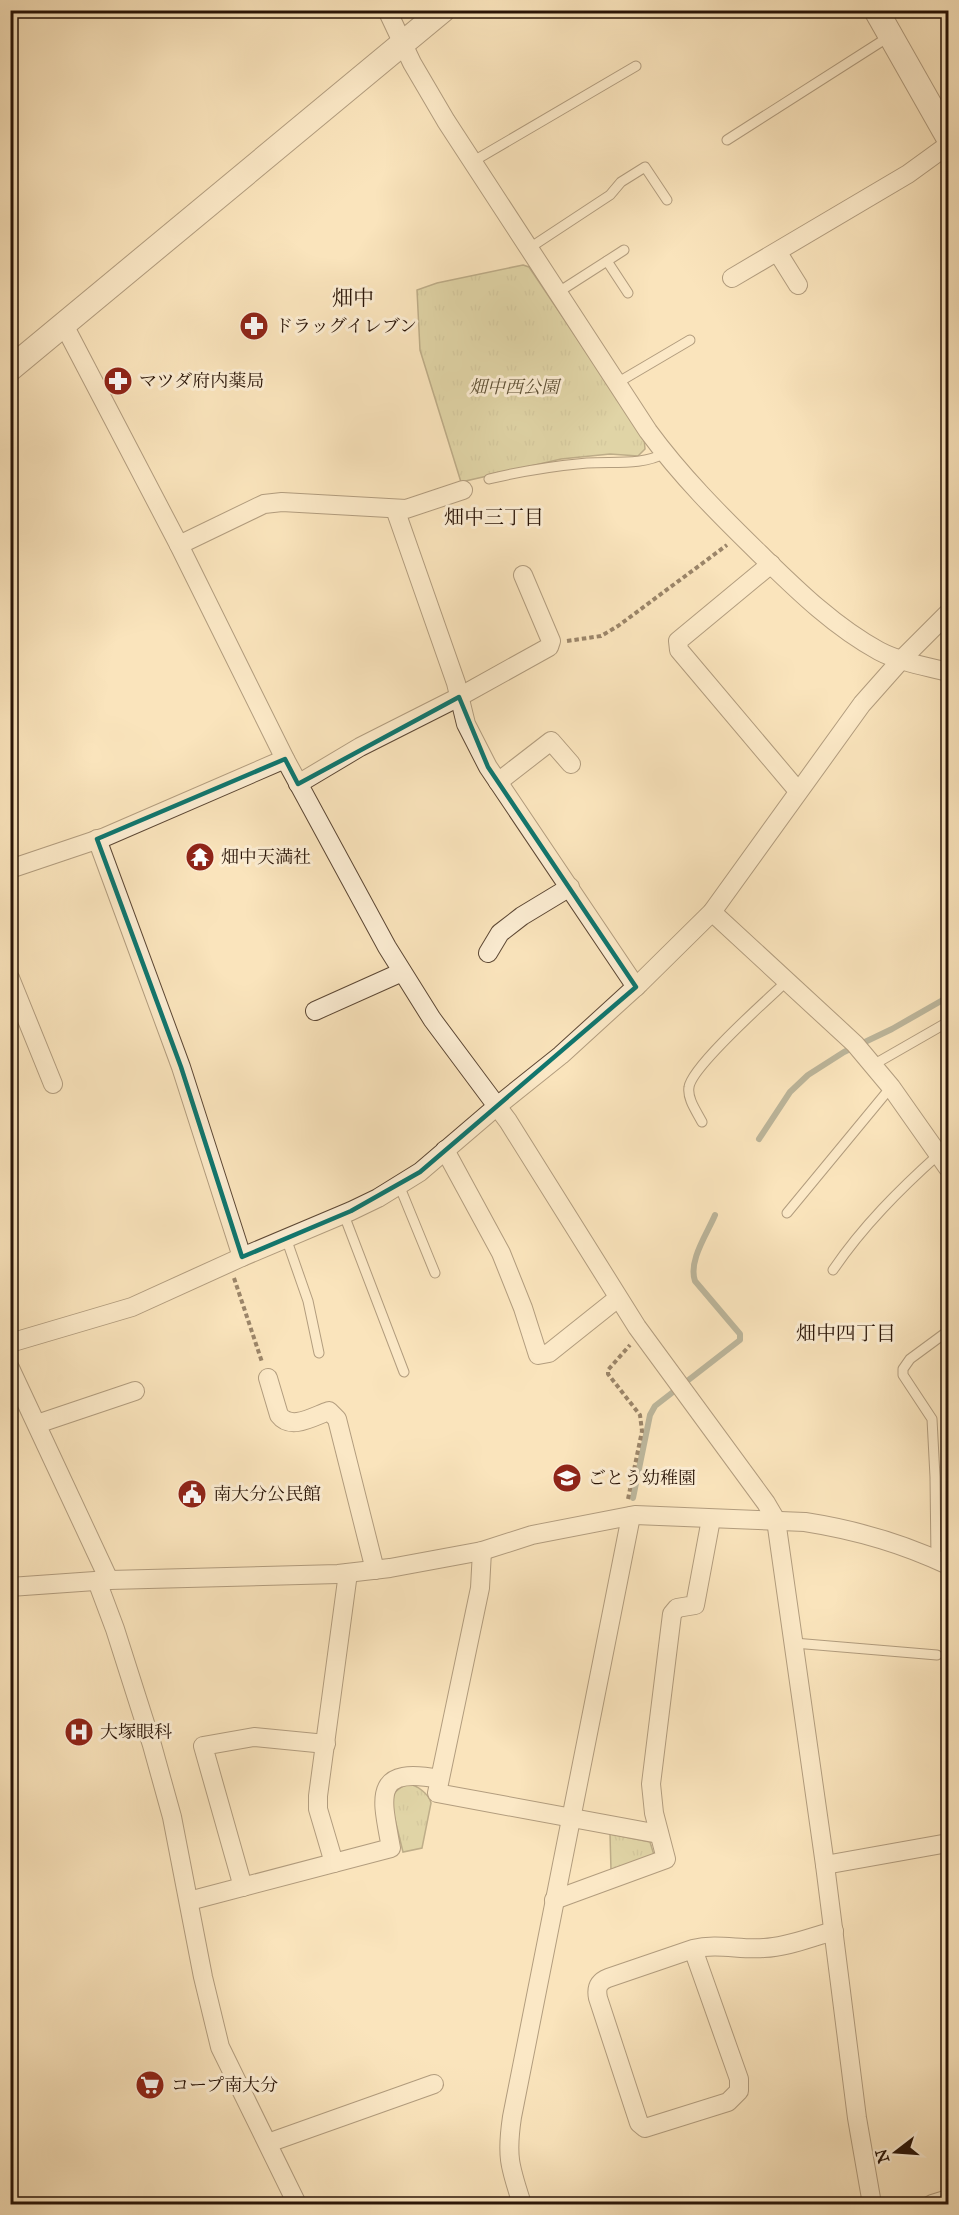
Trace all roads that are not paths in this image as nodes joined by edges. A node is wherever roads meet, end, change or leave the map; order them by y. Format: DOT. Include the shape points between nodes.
graph roads {
  1 [pos="387,10"];
  2 [pos="443,10"];
  3 [pos="876,10"];
  4 [pos="890,36"];
  5 [pos="403,44"];
  6 [pos="636,66"];
  7 [pos="948,137"];
  8 [pos="727,140"];
  9 [pos="948,145"];
  10 [pos="472,162"];
  11 [pos="667,200"];
  12 [pos="528,249"];
  13 [pos="624,250"];
  14 [pos="778,253"];
  15 [pos="607,261"];
  16 [pos="732,278"];
  17 [pos="798,285"];
  18 [pos="557,293"];
  19 [pos="628,293"];
  20 [pos="64,325"];
  21 [pos="690,340"];
  22 [pos="10,369"];
  23 [pos="617,383"];
  24 [pos="665,453"];
  25 [pos="489,479"];
  26 [pos="463,490"];
  27 [pos="395,509"];
  28 [pos="179,545"];
  29 [pos="771,564"];
  30 [pos="523,575"];
  31 [pos="948,613"];
  32 [pos="901,660"];
  33 [pos="948,672"];
  34 [pos="459,697"];
  35 [pos="285,759"];
  36 [pos="571,764"];
  37 [pos="498,782"];
  38 [pos="298,784"];
  39 [pos="798,791"];
  40 [pos="98,839"];
  41 [pos="10,869"];
  42 [pos="570,887"];
  43 [pos="712,912"];
  44 [pos="488,953"];
  45 [pos="402,972"];
  46 [pos="10,978"];
  47 [pos="787,981"];
  48 [pos="636,987"];
  49 [pos="315,1011"];
  50 [pos="948,1022"];
  51 [pos="873,1065"];
  52 [pos="53,1084"];
  53 [pos="891,1087"];
  54 [pos="496,1107"];
  55 [pos="702,1122"];
  56 [pos="445,1150"];
  57 [pos="945,1157"];
  58 [pos="399,1185"];
  59 [pos="787,1213"];
  60 [pos="344,1215"];
  61 [pos="286,1238"];
  62 [pos="236,1260"];
  63 [pos="833,1270"];
  64 [pos="435,1273"];
  65 [pos="618,1298"];
  66 [pos="948,1331"];
  67 [pos="10,1343"];
  68 [pos="319,1353"];
  69 [pos="10,1368"];
  70 [pos="404,1372"];
  71 [pos="268,1378"];
  72 [pos="135,1391"];
  73 [pos="37,1424"];
  74 [pos="628,1516"];
  75 [pos="711,1519"];
  76 [pos="776,1520"];
  77 [pos="482,1551"];
  78 [pos="942,1562"];
  79 [pos="375,1570"];
  80 [pos="348,1573"];
  81 [pos="103,1580"];
  82 [pos="10,1587"];
  83 [pos="794,1643"];
  84 [pos="937,1656"];
  85 [pos="326,1744"];
  86 [pos="439,1779"];
  87 [pos="571,1818"];
  88 [pos="659,1834"];
  89 [pos="948,1843"];
  90 [pos="334,1863"];
  91 [pos="825,1865"];
  92 [pos="243,1887"];
  93 [pos="554,1900"];
  94 [pos="189,1901"];
  95 [pos="834,1931"];
  96 [pos="693,1949"];
  97 [pos="434,2085"];
  98 [pos="268,2143"];
  99 [pos="948,2199"];
  100 [pos="867,2203"];
  101 [pos="297,2205"];
  102 [pos="522,2205"];
  103 [pos="932,2205"];
  1 -- 5 [label="street"];
  2 -- 5 [label="street"];
  3 -- 4 [label="street"];
  4 -- 7 [label="street"];
  4 -- 8 [label="lane"];
  5 -- 10 [label="street"];
  5 -- 20 [label="street"];
  6 -- 10 [label="lane"];
  9 -- 14 [label="street" via="908,174"];
  10 -- 12 [label="street"];
  11 -- 12 [label="lane" via="645,167"];
  12 -- 18 [label="street"];
  13 -- 15 [label="lane"];
  14 -- 16 [label="street"];
  14 -- 17 [label="street"];
  15 -- 18 [label="lane"];
  15 -- 19 [label="lane"];
  18 -- 23 [label="street"];
  20 -- 22 [label="street"];
  20 -- 28 [label="street"];
  21 -- 23 [label="lane"];
  23 -- 24 [label="street"];
  24 -- 25 [label="lane" via="649,461 539,468"];
  24 -- 29 [label="street" via="701,496"];
  26 -- 27 [label="street"];
  27 -- 28 [label="street" via="264,504"];
  27 -- 34 [label="street"];
  28 -- 35 [label="street"];
  29 -- 32 [label="street" via="828,616 879,651"];
  29 -- 39 [label="street" via="678,641 679,650"];
  30 -- 34 [label="street" via="551,641 549,647"];
  31 -- 32 [label="street"];
  32 -- 33 [label="street"];
  32 -- 39 [label="street" via="862,704"];
  34 -- 37 [label="street" via="466,724"];
  34 -- 38 [label="street" via="360,747"];
  35 -- 38 [label="street"];
  35 -- 40 [label="street"];
  36 -- 37 [label="street" via="551,741"];
  37 -- 42 [label="street"];
  38 -- 45 [label="street"];
  39 -- 43 [label="street"];
  40 -- 41 [label="street"];
  40 -- 62 [label="street" via="181,1067"];
  42 -- 44 [label="street" via="500,933"];
  42 -- 48 [label="street"];
  43 -- 47 [label="street"];
  43 -- 48 [label="street"];
  45 -- 49 [label="street"];
  45 -- 54 [label="street"];
  46 -- 52 [label="street"];
  47 -- 51 [label="street"];
  47 -- 55 [label="lane" via="693,1077 689,1096"];
  48 -- 54 [label="street"];
  50 -- 51 [label="lane"];
  51 -- 53 [label="street"];
  53 -- 57 [label="street"];
  53 -- 59 [label="lane"];
  54 -- 56 [label="street"];
  54 -- 65 [label="street"];
  56 -- 58 [label="street"];
  56 -- 65 [label="street" via="501,1253 538,1355 549,1353"];
  57 -- 63 [label="lane" via="878,1212"];
  58 -- 60 [label="street"];
  58 -- 64 [label="lane"];
  60 -- 61 [label="street"];
  60 -- 70 [label="lane"];
  61 -- 62 [label="street"];
  61 -- 68 [label="lane" via="308,1301"];
  62 -- 67 [label="street" via="132,1307"];
  65 -- 76 [label="street"];
  66 -- 78 [label="lane" via="910,1359 903,1369 903,1375 932,1419"];
  69 -- 73 [label="street"];
  71 -- 79 [label="street" via="283,1420 293,1423 329,1411 337,1419"];
  72 -- 73 [label="street"];
  73 -- 81 [label="street"];
  74 -- 75 [label="street"];
  74 -- 77 [label="street" via="532,1535"];
  74 -- 87 [label="street"];
  75 -- 76 [label="street"];
  75 -- 88 [label="street" via="697,1602 677,1608 672,1614 651,1784"];
  76 -- 78 [label="street" via="871,1534"];
  76 -- 83 [label="street"];
  77 -- 79 [label="street"];
  77 -- 86 [label="street" via="480,1588"];
  79 -- 80 [label="street"];
  80 -- 81 [label="street"];
  80 -- 85 [label="street"];
  81 -- 82 [label="street"];
  81 -- 94 [label="street" via="172,1817"];
  83 -- 84 [label="lane"];
  83 -- 91 [label="street"];
  85 -- 90 [label="street" via="318,1809"];
  85 -- 92 [label="street" via="254,1737 203,1746"];
  86 -- 87 [label="street" via="436,1792"];
  86 -- 90 [label="street" via="413,1775 394,1780 383,1801 391,1848"];
  87 -- 88 [label="street"];
  87 -- 93 [label="street"];
  88 -- 93 [label="street" via="666,1859"];
  89 -- 91 [label="street"];
  90 -- 92 [label="street"];
  91 -- 95 [label="street"];
  92 -- 94 [label="street"];
  93 -- 102 [label="street" via="508,2145 509,2165"];
  94 -- 98 [label="street" via="220,2047"];
  95 -- 96 [label="street" via="770,1948"];
  95 -- 100 [label="street"];
  96 -- 96 [label="street" via="608,1978 598,1985 598,1998 639,2123 645,2128 728,2102 739,2091 739,2079"];
  97 -- 98 [label="street"];
  98 -- 101 [label="street"];
  99 -- 103 [label="street"];
}
